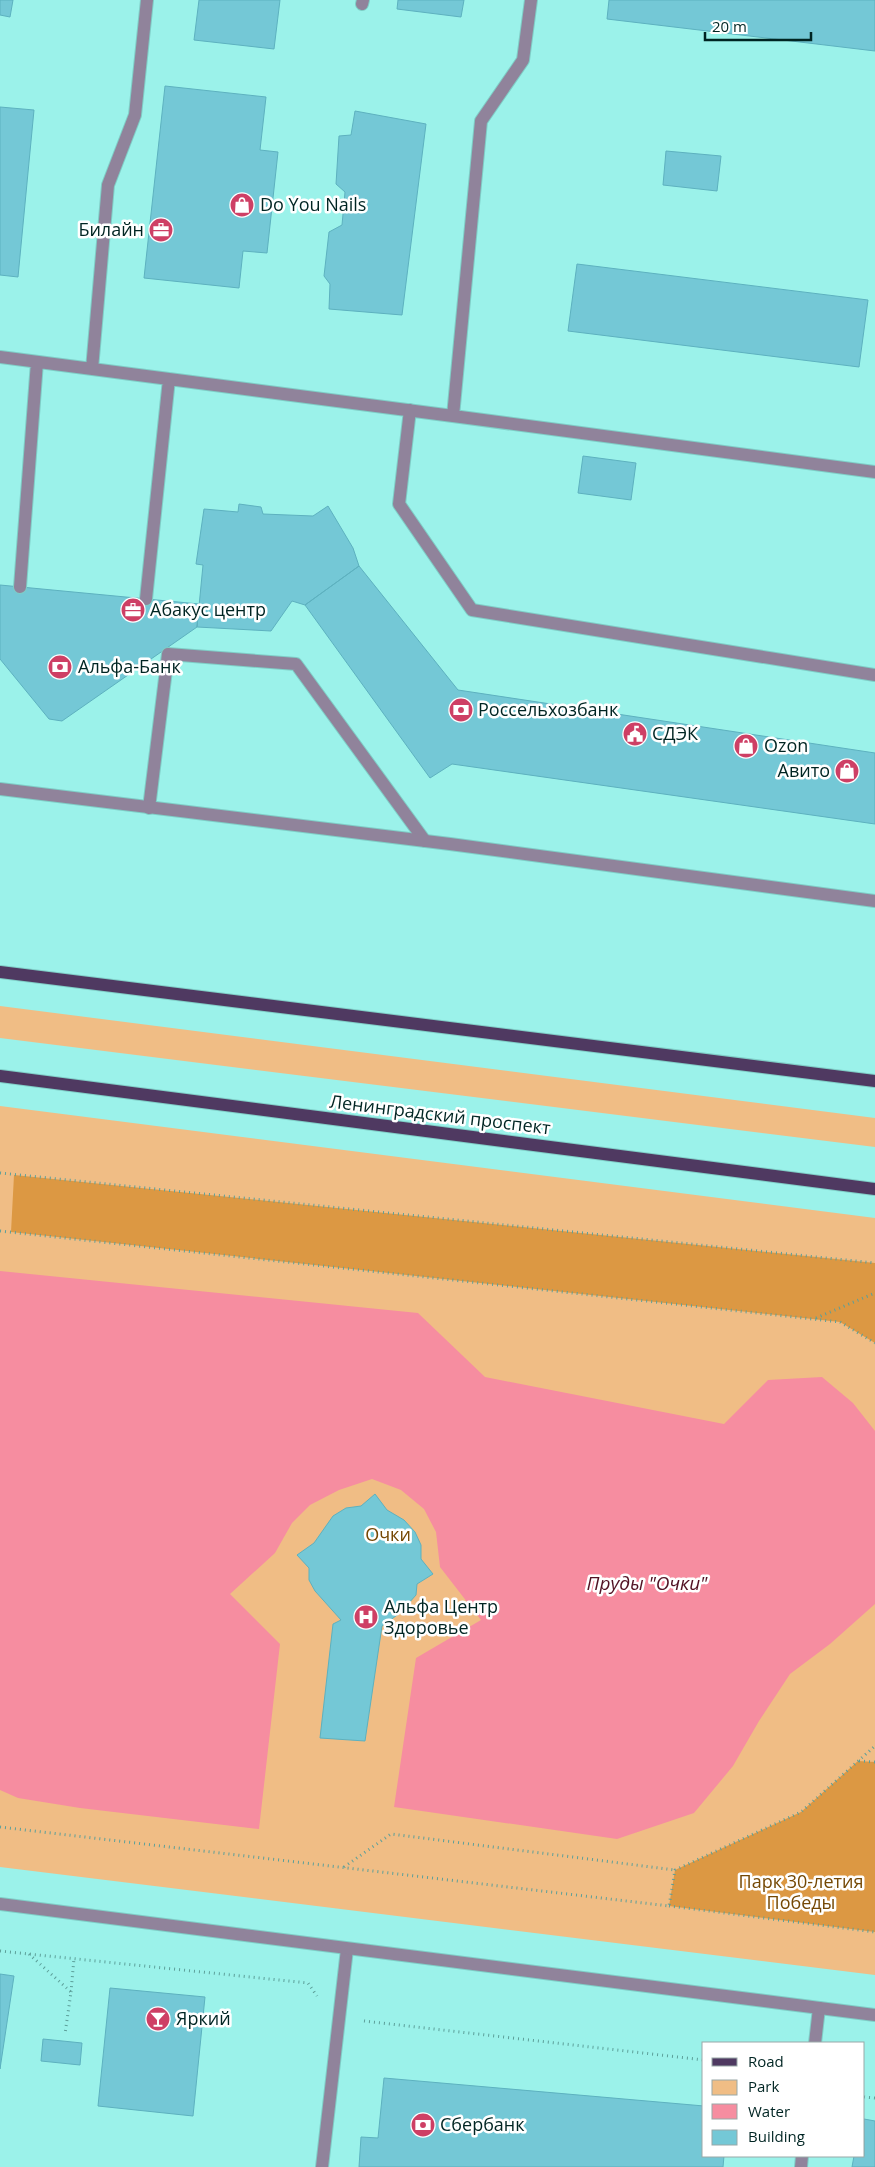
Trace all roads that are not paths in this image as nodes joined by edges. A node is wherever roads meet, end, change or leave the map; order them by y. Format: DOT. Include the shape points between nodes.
graph roads {
  1 [pos="147,0"];
  2 [pos="531,0"];
  3 [pos="0,357"];
  4 [pos="37,362"];
  5 [pos="92,369"];
  6 [pos="169,379"];
  7 [pos="410,410"];
  8 [pos="453,416"];
  9 [pos="875,472"];
  10 [pos="20,587"];
  11 [pos="146,599"];
  12 [pos="875,674"];
  13 [pos="0,789"];
  14 [pos="149,808"];
  15 [pos="425,841"];
  16 [pos="875,901"];
  17 [pos="0,972"];
  18 [pos="0,1076"];
  19 [pos="875,1081"];
  20 [pos="875,1189"];
  21 [pos="0,1904"];
  22 [pos="347,1949"];
  23 [pos="819,2008"];
  24 [pos="875,2015"];
  25 [pos="815,2042"];
  26 [pos="322,2167"];
  1 -- 5 [label="street" via="135,115 108,185"];
  2 -- 8 [label="street" via="523,60 481,120"];
  3 -- 4 [label="street"];
  4 -- 5 [label="street"];
  4 -- 10 [label="street"];
  5 -- 6 [label="street"];
  6 -- 7 [label="street"];
  6 -- 11 [label="street"];
  7 -- 8 [label="street"];
  7 -- 12 [label="street" via="399,504 472,610"];
  8 -- 9 [label="street"];
  13 -- 14 [label="street"];
  14 -- 15 [label="street"];
  14 -- 15 [label="street" via="167,651 296,664"];
  15 -- 16 [label="street"];
  17 -- 19 [label="main road"];
  18 -- 20 [label="main road, Ленинградский проспект"];
  21 -- 22 [label="street"];
  22 -- 23 [label="street"];
  22 -- 26 [label="street"];
  23 -- 24 [label="street"];
  23 -- 25 [label="street"];
}
